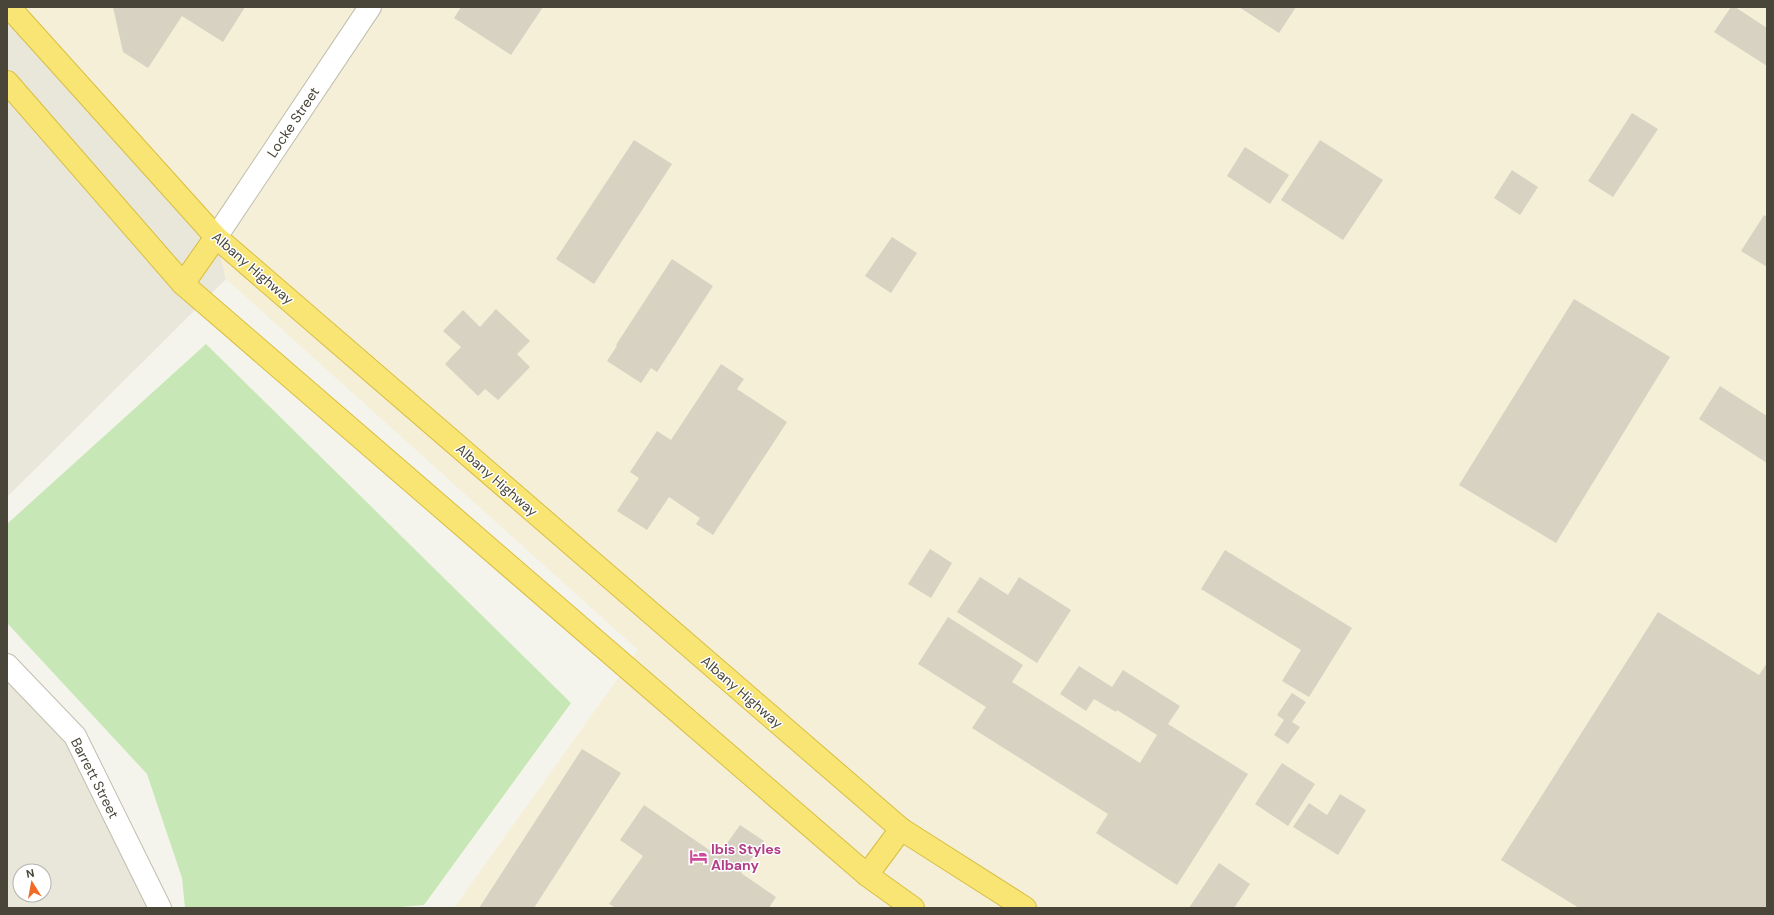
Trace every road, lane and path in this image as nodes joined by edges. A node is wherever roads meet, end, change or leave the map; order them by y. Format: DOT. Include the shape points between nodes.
graph roads {
  1 [pos="9,7"];
  2 [pos="370,7"];
  3 [pos="7,82"];
  4 [pos="216,237"];
  5 [pos="183,284"];
  6 [pos="7,665"];
  7 [pos="901,829"];
  8 [pos="867,875"];
  9 [pos="160,908"];
  10 [pos="913,908"];
  11 [pos="1026,908"];
  1 -- 4 [label="highway, Albany Highway"];
  2 -- 4 [label="street, Locke Street"];
  3 -- 5 [label="highway"];
  4 -- 5 [label="highway"];
  4 -- 7 [label="highway, Albany Highway"];
  5 -- 8 [label="highway"];
  6 -- 9 [label="street, Barrett Street" via="75,736"];
  7 -- 8 [label="highway"];
  7 -- 11 [label="highway, Albany Highway"];
  8 -- 10 [label="highway"];
}
